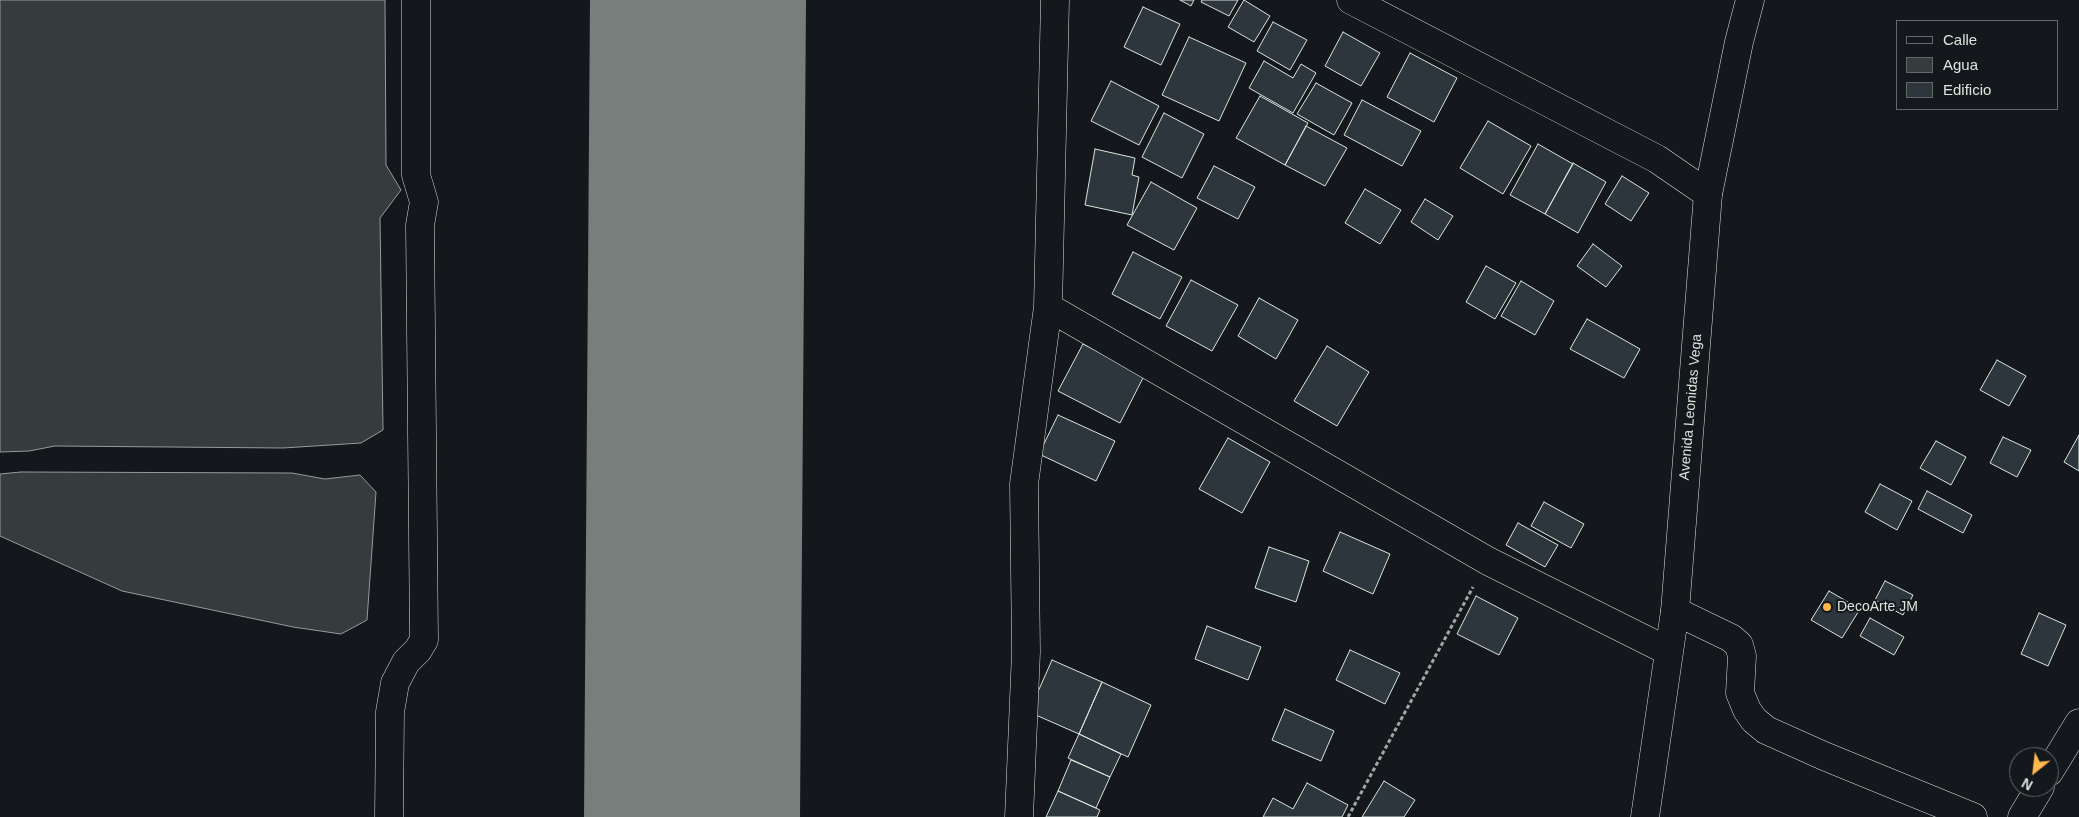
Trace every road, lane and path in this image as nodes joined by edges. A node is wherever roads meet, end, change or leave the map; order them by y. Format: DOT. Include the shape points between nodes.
graph roads {
  1 [pos="416,0"];
  2 [pos="1055,0"];
  3 [pos="1351,0"];
  4 [pos="1750,0"];
  5 [pos="1708,194"];
  6 [pos="1048,307"];
  7 [pos="1488,561"];
  8 [pos="1675,611"];
  9 [pos="1668,651"];
  10 [pos="2079,723"];
  11 [pos="2059,756"];
  12 [pos="2034,797"];
  13 [pos="389,817"];
  14 [pos="1019,817"];
  15 [pos="1348,817"];
  16 [pos="1645,817"];
  17 [pos="1973,817"];
  18 [pos="2022,817"];
  1 -- 13 [label="main road" via="416,175 424,202 420,225 424,640 406,662 395,683 390,712"];
  2 -- 6 [label="main road"];
  3 -- 5 [label="main road" via="1657,160"];
  4 -- 5 [label="main road, Avenida Leonidas Vega"];
  5 -- 8 [label="main road, Avenida Leonidas Vega"];
  6 -- 7 [label="main road"];
  6 -- 14 [label="main road" via="1024,484 1026,652"];
  7 -- 9 [label="main road"];
  7 -- 15 [label="path"];
  8 -- 9 [label="main road, Avenida Leonidas Vega"];
  8 -- 17 [label="main road" via="1739,645 1742,656 1740,693 1754,720 1766,730"];
  9 -- 16 [label="main road, Avenida Leonidas Vega"];
  10 -- 11 [label="main road"];
  12 -- 18 [label="main road"];
}
